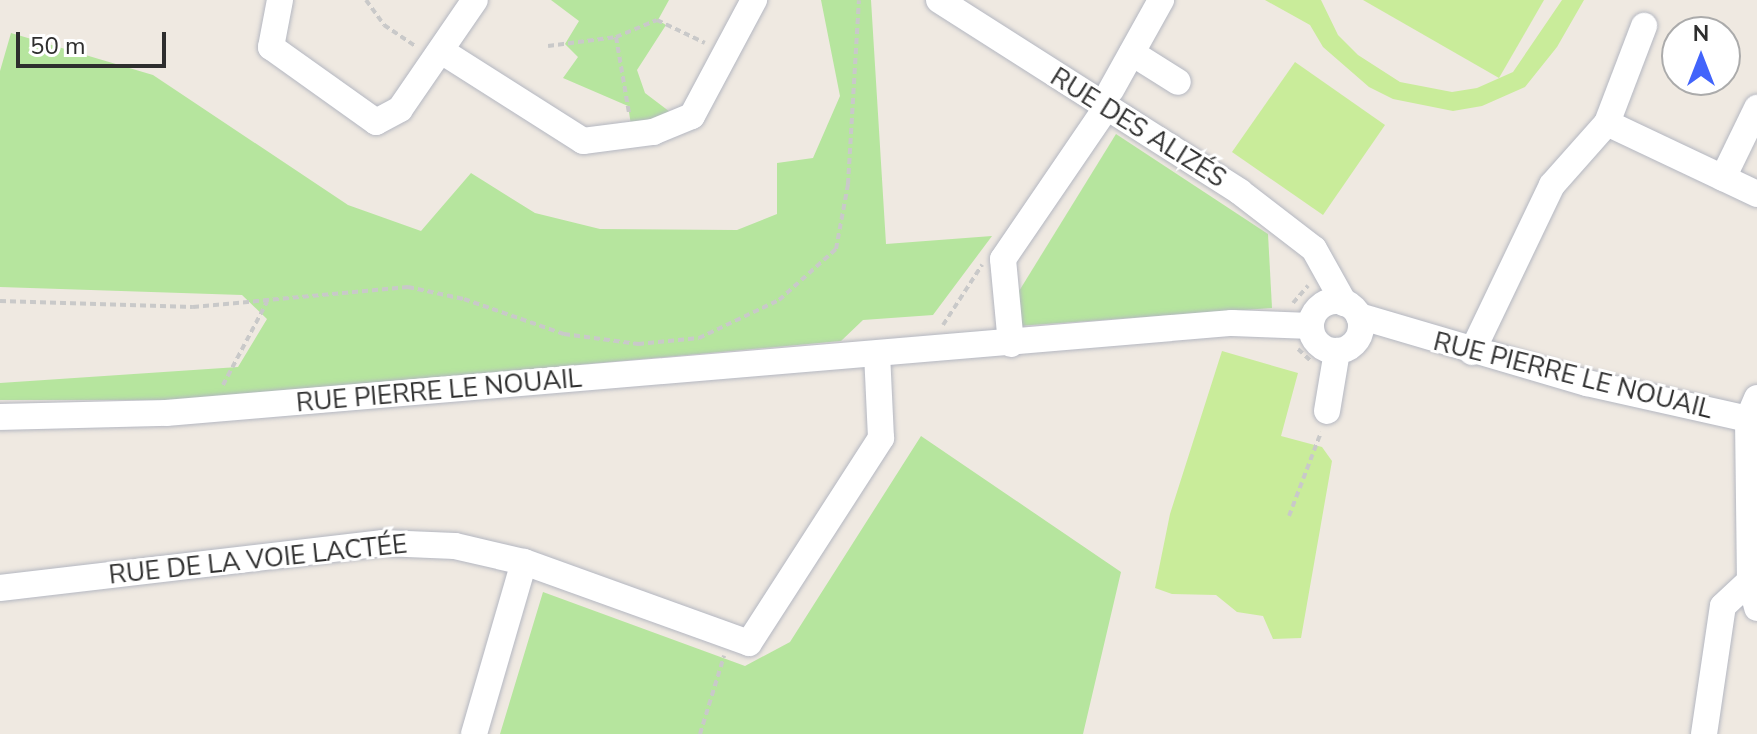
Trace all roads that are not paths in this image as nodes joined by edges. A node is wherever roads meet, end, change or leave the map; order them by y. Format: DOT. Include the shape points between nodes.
graph roads {
  1 [pos="280,0"];
  2 [pos="475,0"];
  3 [pos="754,0"];
  4 [pos="939,0"];
  5 [pos="1159,1"];
  6 [pos="1644,26"];
  7 [pos="1132,53"];
  8 [pos="439,56"];
  9 [pos="1178,82"];
  10 [pos="1109,99"];
  11 [pos="1757,108"];
  12 [pos="1607,123"];
  13 [pos="1723,178"];
  14 [pos="1757,194"];
  15 [pos="1332,330"];
  16 [pos="1011,344"];
  17 [pos="1472,352"];
  18 [pos="877,354"];
  19 [pos="1753,409"];
  20 [pos="1327,411"];
  21 [pos="0,417"];
  22 [pos="1753,490"];
  23 [pos="524,562"];
  24 [pos="1750,581"];
  25 [pos="0,588"];
  26 [pos="1757,608"];
  27 [pos="474,734"];
  28 [pos="1704,734"];
  1 -- 8 [label="street" via="271,47 376,122 400,109"];
  2 -- 8 [label="street"];
  3 -- 8 [label="street" via="692,116 633,135 583,141"];
  4 -- 10 [label="street, RUE DES ALIZÉS"];
  5 -- 7 [label="street"];
  6 -- 12 [label="street"];
  7 -- 9 [label="street"];
  7 -- 10 [label="street"];
  10 -- 15 [label="street, RUE DES ALIZÉS" via="1314,249"];
  10 -- 16 [label="street" via="1003,259"];
  11 -- 13 [label="street"];
  12 -- 13 [label="street"];
  12 -- 17 [label="street" via="1552,185"];
  13 -- 14 [label="street"];
  15 -- 16 [label="street, RUE PIERRE LE NOUAIL" via="1232,323"];
  15 -- 17 [label="street, RUE PIERRE LE NOUAIL" via="1398,331"];
  15 -- 20 [label="street"];
  16 -- 18 [label="street, RUE PIERRE LE NOUAIL"];
  17 -- 19 [label="street, RUE PIERRE LE NOUAIL"];
  18 -- 21 [label="street, RUE PIERRE LE NOUAIL" via="166,413"];
  18 -- 23 [label="street, RUE DE LA VOIE LACTÉE" via="881,438 749,643"];
  19 -- 22 [label="street"];
  22 -- 24 [label="street"];
  23 -- 25 [label="street, RUE DE LA VOIE LACTÉE" via="455,546 383,543"];
  23 -- 27 [label="street"];
  24 -- 26 [label="street"];
  24 -- 28 [label="street" via="1723,606"];
}
